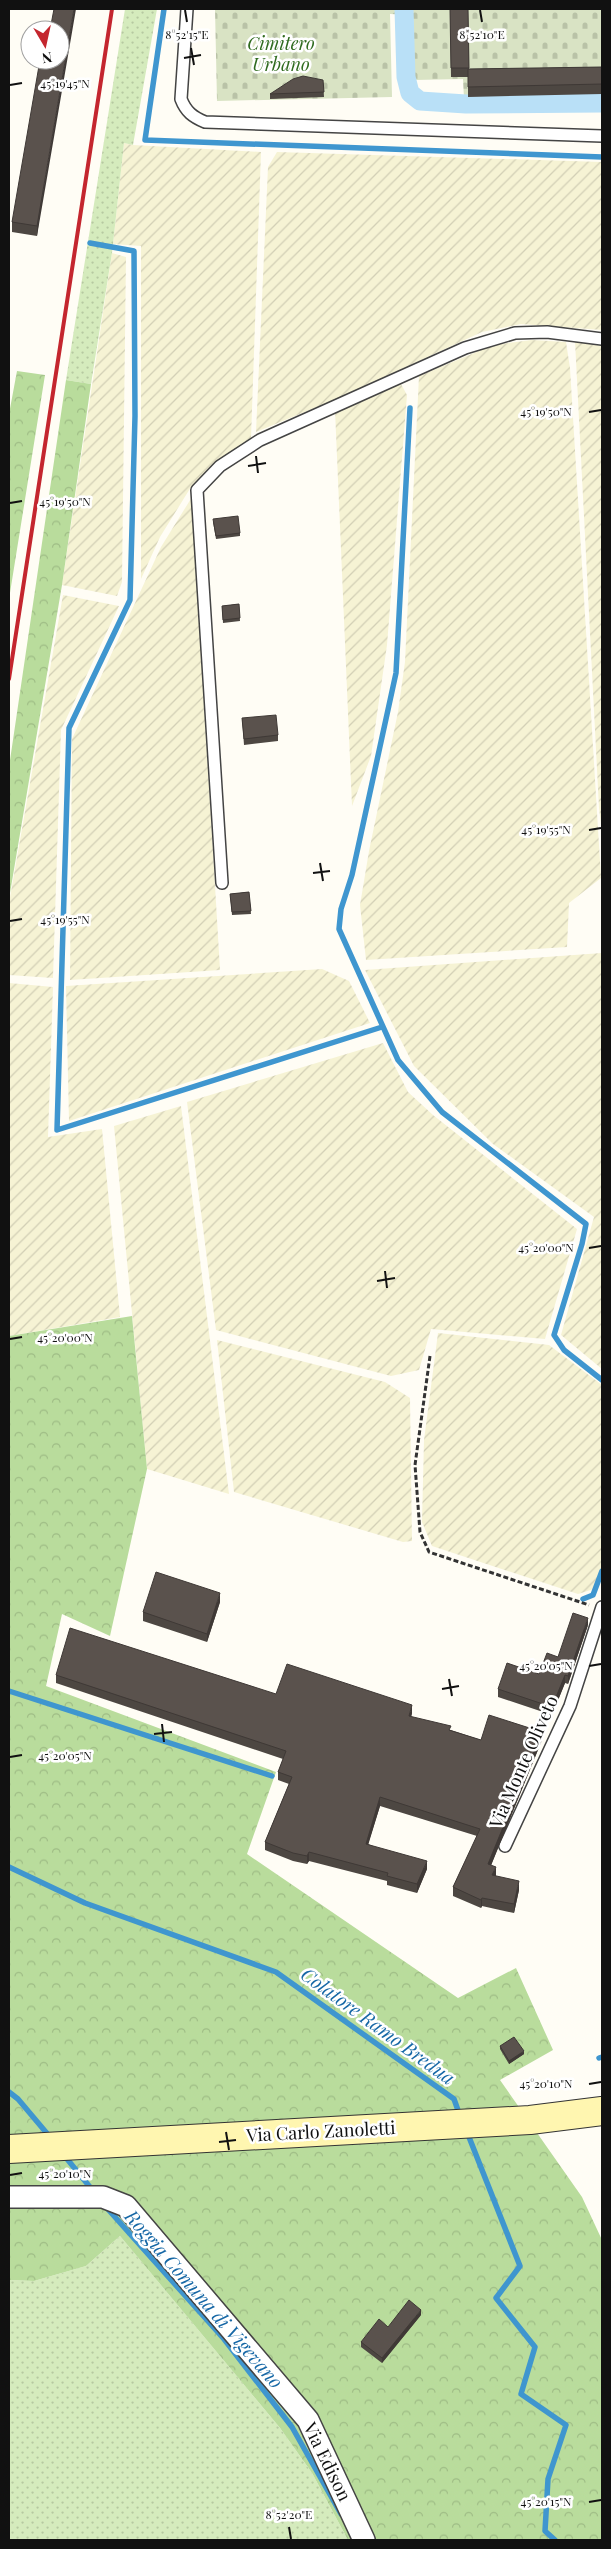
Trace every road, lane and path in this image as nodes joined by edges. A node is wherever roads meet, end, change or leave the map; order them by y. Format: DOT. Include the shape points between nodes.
graph roads {
  1 [pos="187,9"];
  2 [pos="602,136"];
  3 [pos="602,339"];
  4 [pos="222,883"];
  5 [pos="430,1356"];
  6 [pos="602,1608"];
  7 [pos="505,1846"];
  8 [pos="602,2111"];
  9 [pos="9,2149"];
  10 [pos="9,2197"];
  11 [pos="364,2540"];
  1 -- 2 [label="lane" via="181,99 186,110 205,122"];
  3 -- 4 [label="lane" via="547,332 515,333 465,348 260,440 220,466 197,490"];
  5 -- 6 [label="path" via="415,1465 420,1532 430,1552"];
  6 -- 7 [label="lane, Via Monte Oliveto" via="570,1706"];
  8 -- 9 [label="main road, Via Carlo Zanoletti" via="466,2124"];
  10 -- 11 [label="street, Via Edison" via="97,2197 126,2206 308,2420"];
}
